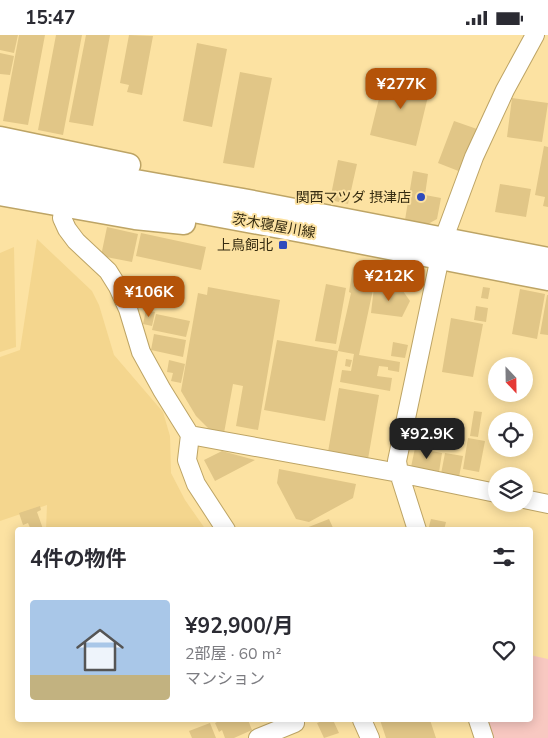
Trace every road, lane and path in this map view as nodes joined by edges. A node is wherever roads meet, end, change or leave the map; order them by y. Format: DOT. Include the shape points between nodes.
graph roads {
  1 [pos="536,35"];
  2 [pos="0,138"];
  3 [pos="0,157"];
  4 [pos="0,175"];
  5 [pos="0,195"];
  6 [pos="214,195"];
  7 [pos="64,206"];
  8 [pos="238,220"];
  9 [pos="442,248"];
  10 [pos="548,259"];
  11 [pos="548,279"];
  12 [pos="190,435"];
  13 [pos="399,473"];
  14 [pos="488,491"];
  15 [pos="533,501"];
  16 [pos="548,504"];
  17 [pos="224,527"];
  18 [pos="416,527"];
  19 [pos="363,722"];
  20 [pos="479,722"];
  21 [pos="297,727"];
  22 [pos="258,738"];
  23 [pos="370,738"];
  24 [pos="484,738"];
  1 -- 9 [label="street" via="474,157"];
  2 -- 6 [label="main road" via="181,176"];
  3 -- 6 [label="main road, 茨木寝屋川線"];
  4 -- 8 [label="main road, 茨木寝屋川線"];
  5 -- 7 [label="main road"];
  6 -- 9 [label="main road, 茨木寝屋川線"];
  7 -- 8 [label="main road" via="219,227"];
  7 -- 12 [label="street" via="62,218 67,229 108,271 118,287 141,352"];
  8 -- 9 [label="main road, 茨木寝屋川線"];
  9 -- 10 [label="main road, 茨木寝屋川線"];
  9 -- 11 [label="main road, 茨木寝屋川線"];
  9 -- 13 [label="street" via="397,461"];
  12 -- 13 [label="street"];
  12 -- 17 [label="street" via="187,460 196,484"];
  13 -- 14 [label="street"];
  13 -- 18 [label="street"];
  15 -- 16 [label="street"];
  19 -- 23 [label="street"];
  20 -- 24 [label="street"];
  21 -- 22 [label="street"];
}
